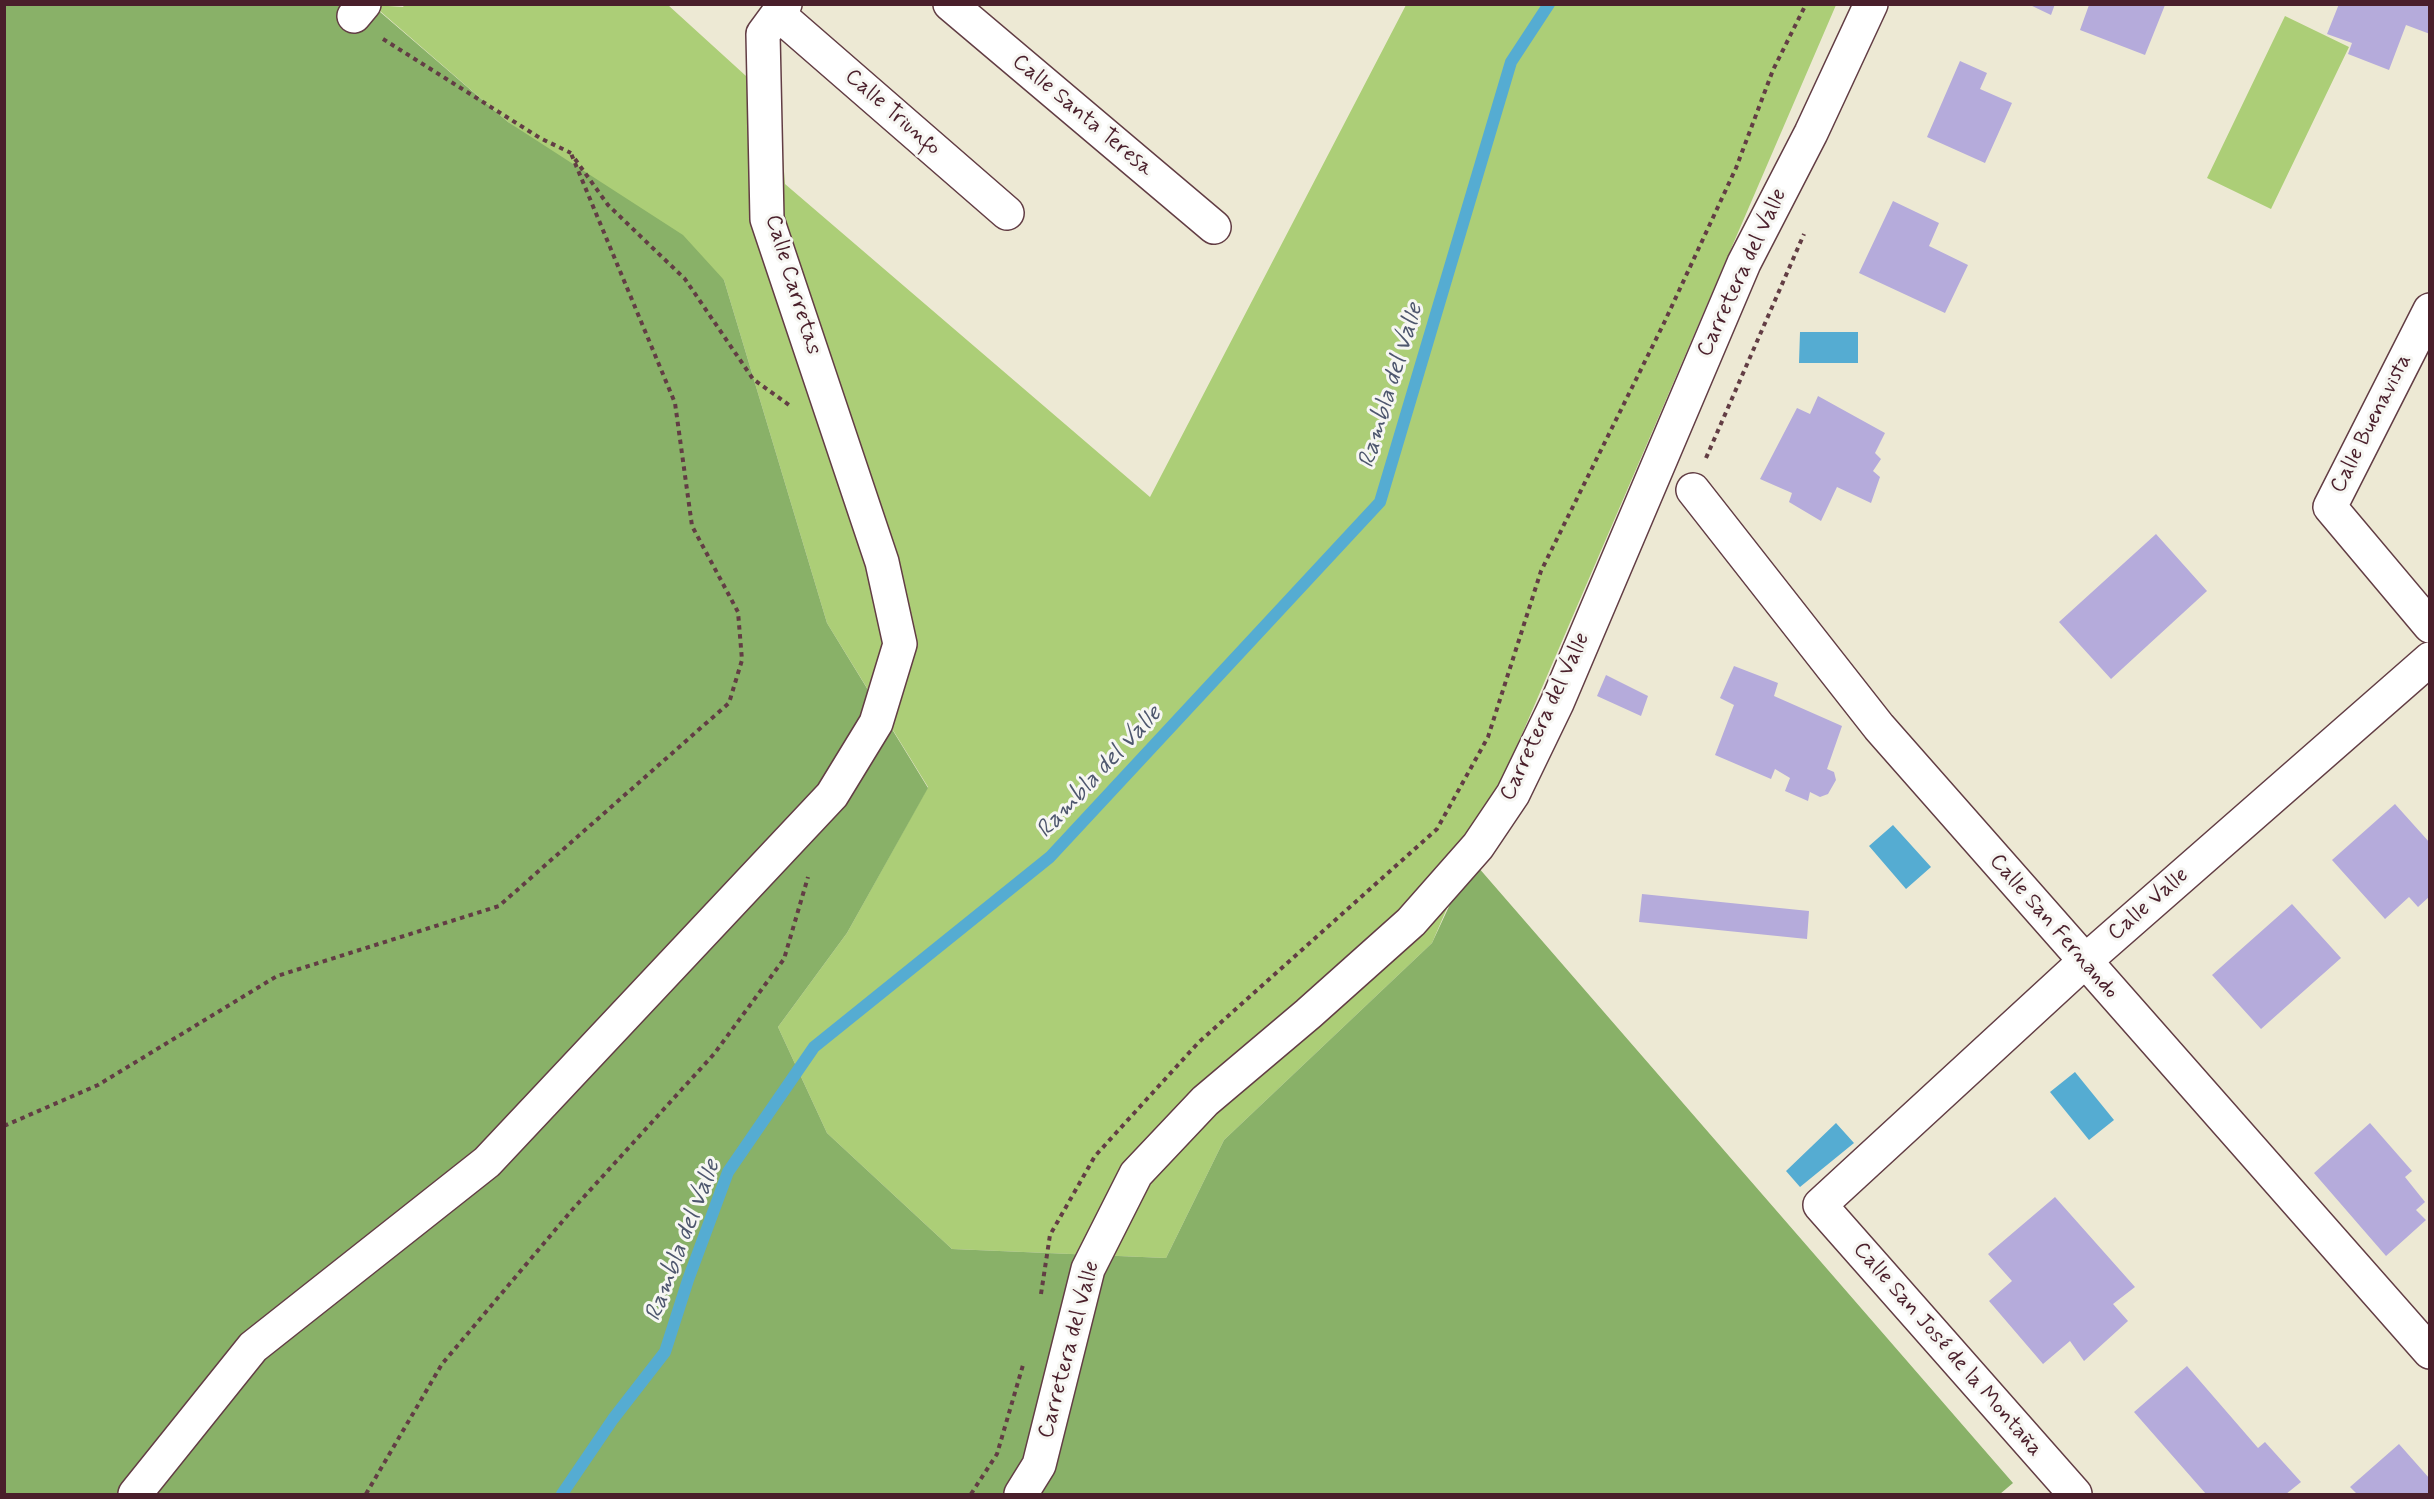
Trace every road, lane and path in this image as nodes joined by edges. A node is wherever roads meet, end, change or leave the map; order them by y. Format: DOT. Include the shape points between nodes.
graph roads {
  1 [pos="950,4"];
  2 [pos="1806,4"];
  3 [pos="1871,4"];
  4 [pos="781,9"];
  5 [pos="359,10"];
  6 [pos="570,151"];
  7 [pos="1007,213"];
  8 [pos="1214,227"];
  9 [pos="1805,231"];
  10 [pos="2430,310"];
  11 [pos="799,411"];
  12 [pos="1693,490"];
  13 [pos="2430,626"];
  14 [pos="2430,659"];
  15 [pos="810,872"];
  16 [pos="2084,962"];
  17 [pos="4,1126"];
  18 [pos="1820,1205"];
  19 [pos="1039,1306"];
  20 [pos="2430,1352"];
  21 [pos="1024,1363"];
  22 [pos="135,1494"];
  23 [pos="366,1494"];
  24 [pos="971,1494"];
  25 [pos="1022,1494"];
  26 [pos="2075,1494"];
  1 -- 8 [label="street, Calle Santa Teresa"];
  2 -- 19 [label="path" via="1773,70 1736,168 1664,323 1540,571 1488,737 1437,829 1198,1043 1095,1156 1050,1235"];
  3 -- 25 [label="street, Carretera del Valle" via="1744,263 1557,703 1513,794 1478,846 1411,922 1204,1101 1136,1174 1088,1269 1039,1465"];
  4 -- 7 [label="street, Calle Triunfo"];
  4 -- 22 [label="street, Calle Carretas" via="763,34 767,219 882,562 900,644 876,723 832,795 487,1162 254,1347"];
  5 -- 6 [label="path" via="399,51 475,94 540,138"];
  6 -- 11 [label="path" via="608,205 685,279 753,379"];
  6 -- 17 [label="path" via="675,403 692,526 738,612 742,660 729,703 499,906 277,976 98,1085"];
  9 -- 12 [label="path"];
  10 -- 13 [label="street, Calle Buenavista" via="2330,507"];
  12 -- 16 [label="street, Calle San Fernando" via="1879,727"];
  14 -- 16 [label="street, Calle Valle"];
  15 -- 23 [label="path" via="784,959 714,1054 572,1210 442,1364"];
  16 -- 18 [label="street, Calle Valle"];
  16 -- 20 [label="street, Calle San Fernando"];
  18 -- 26 [label="street, Calle San José de la Montaña"];
  21 -- 24 [label="path" via="997,1454"];
}
